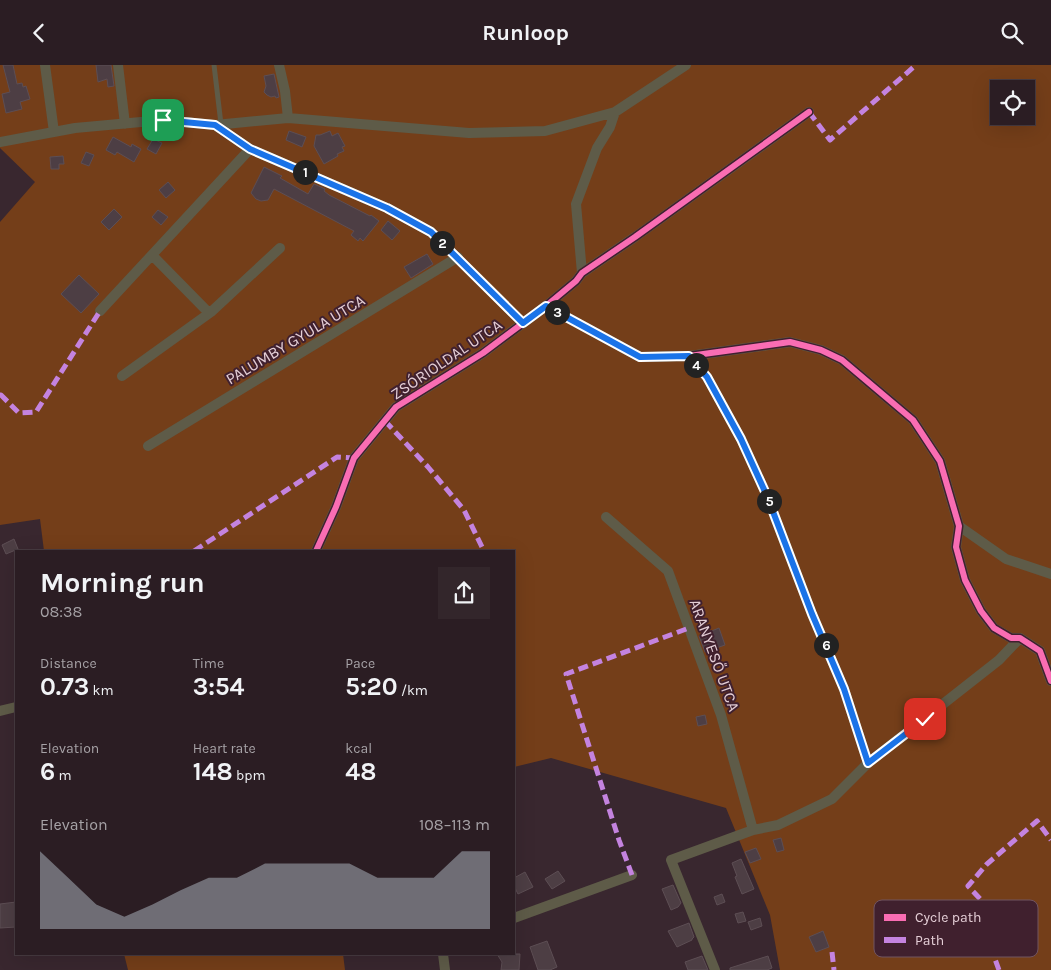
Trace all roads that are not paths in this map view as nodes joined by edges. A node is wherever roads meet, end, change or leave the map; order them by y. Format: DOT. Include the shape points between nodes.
graph roads {
  1 [pos="45,65"];
  2 [pos="118,65"];
  3 [pos="214,65"];
  4 [pos="279,65"];
  5 [pos="686,65"];
  6 [pos="615,112"];
  7 [pos="809,112"];
  8 [pos="288,118"];
  9 [pos="125,124"];
  10 [pos="218,125"];
  11 [pos="54,132"];
  12 [pos="0,142"];
  13 [pos="250,149"];
  14 [pos="280,248"];
  15 [pos="152,255"];
  16 [pos="458,257"];
  17 [pos="582,273"];
  18 [pos="546,306"];
  19 [pos="100,311"];
  20 [pos="209,313"];
  21 [pos="523,323"];
  22 [pos="689,356"];
  23 [pos="122,376"];
  24 [pos="148,447"];
  25 [pos="606,517"];
  26 [pos="959,526"];
  27 [pos="316,550"];
  28 [pos="1051,574"];
  29 [pos="1020,638"];
  30 [pos="1051,681"];
  31 [pos="15,707"];
  32 [pos="0,711"];
  33 [pos="868,763"];
  34 [pos="753,830"];
  35 [pos="632,875"];
  36 [pos="515,918"];
  37 [pos="443,955"];
  38 [pos="445,970"];
  39 [pos="715,970"];
  1 -- 11 [label="street"];
  2 -- 9 [label="street"];
  3 -- 10 [label="lane"];
  4 -- 8 [label="street"];
  5 -- 6 [label="street"];
  6 -- 8 [label="street" via="545,131 469,133"];
  6 -- 17 [label="street" via="597,148 576,204"];
  7 -- 17 [label="street, ZSÓRIOLDAL UTCA"];
  8 -- 10 [label="street"];
  9 -- 10 [label="street" via="163,120"];
  9 -- 11 [label="street"];
  10 -- 13 [label="street"];
  11 -- 12 [label="street"];
  13 -- 15 [label="street"];
  13 -- 16 [label="street" via="387,208 431,232"];
  14 -- 20 [label="street"];
  15 -- 19 [label="street"];
  15 -- 20 [label="street"];
  16 -- 21 [label="street"];
  16 -- 24 [label="street, PALUMBY GYULA UTCA"];
  17 -- 18 [label="street, ZSÓRIOLDAL UTCA"];
  18 -- 21 [label="street, ZSÓRIOLDAL UTCA"];
  18 -- 22 [label="street" via="640,357"];
  20 -- 23 [label="street"];
  21 -- 27 [label="street, ZSÓRIOLDAL UTCA" via="483,353 396,407 354,458"];
  22 -- 26 [label="street" via="790,341 842,360 913,420 940,461"];
  22 -- 33 [label="street" via="707,377 767,496 844,689"];
  25 -- 34 [label="street, ARANYESŐ UTCA" via="668,571 721,715"];
  26 -- 28 [label="street" via="1006,559"];
  26 -- 29 [label="street" via="956,547 965,580 981,611 994,628 1011,638"];
  29 -- 30 [label="street" via="1040,651"];
  29 -- 33 [label="street" via="999,660"];
  31 -- 32 [label="street"];
  33 -- 34 [label="street" via="832,799 778,825"];
  34 -- 39 [label="street" via="671,861"];
  35 -- 36 [label="street"];
  37 -- 38 [label="street"];
}
